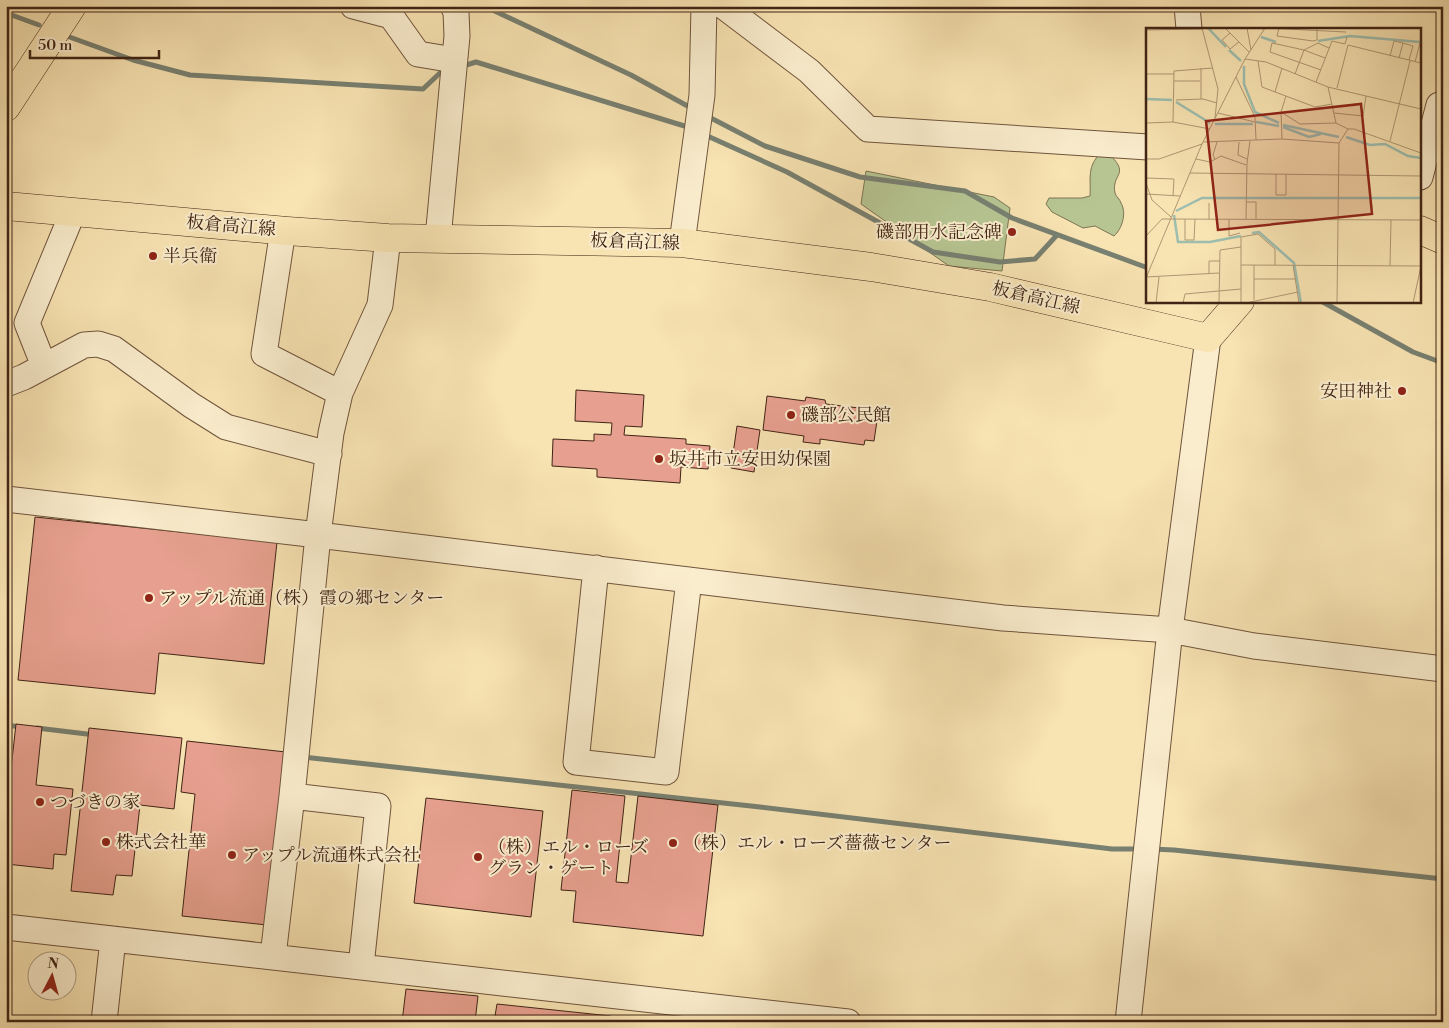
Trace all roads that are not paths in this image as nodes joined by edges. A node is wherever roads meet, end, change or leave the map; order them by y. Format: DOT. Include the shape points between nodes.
graph roads {
  1 [pos="72,6"];
  2 [pos="353,6"];
  3 [pos="453,6"];
  4 [pos="704,6"];
  5 [pos="724,6"];
  6 [pos="1187,6"];
  7 [pos="1190,28"];
  8 [pos="454,60"];
  9 [pos="14,81"];
  10 [pos="1434,103"];
  11 [pos="6,107"];
  12 [pos="1146,147"];
  13 [pos="1422,166"];
  14 [pos="6,206"];
  15 [pos="73,212"];
  16 [pos="283,230"];
  17 [pos="1422,231"];
  18 [pos="388,238"];
  19 [pos="438,238"];
  20 [pos="1443,240"];
  21 [pos="682,243"];
  22 [pos="1239,302"];
  23 [pos="1208,338"];
  24 [pos="44,366"];
  25 [pos="6,384"];
  26 [pos="340,393"];
  27 [pos="329,454"];
  28 [pos="6,499"];
  29 [pos="318,535"];
  30 [pos="596,568"];
  31 [pos="689,580"];
  32 [pos="1170,630"];
  33 [pos="1443,669"];
  34 [pos="292,796"];
  35 [pos="6,927"];
  36 [pos="112,939"];
  37 [pos="273,956"];
  38 [pos="361,966"];
  39 [pos="104,1022"];
  40 [pos="848,1022"];
  41 [pos="1128,1022"];
  1 -- 9 [label="main road"];
  2 -- 8 [label="street" via="390,16 418,54"];
  3 -- 8 [label="street" via="457,36"];
  4 -- 21 [label="street" via="702,94"];
  5 -- 12 [label="street" via="809,71 868,129"];
  6 -- 7 [label="street"];
  8 -- 19 [label="street"];
  9 -- 11 [label="main road"];
  10 -- 13 [label="street"];
  14 -- 15 [label="main road, 板倉高江線"];
  15 -- 16 [label="main road, 板倉高江線"];
  15 -- 24 [label="street" via="27,323"];
  16 -- 18 [label="main road, 板倉高江線"];
  16 -- 26 [label="street" via="264,354"];
  17 -- 20 [label="main road"];
  18 -- 19 [label="main road, 板倉高江線"];
  18 -- 26 [label="street" via="380,305"];
  19 -- 21 [label="main road, 板倉高江線"];
  21 -- 23 [label="main road, 板倉高江線" via="871,267 990,287"];
  22 -- 23 [label="main road"];
  23 -- 32 [label="street"];
  24 -- 25 [label="street"];
  24 -- 27 [label="street" via="84,345 98,344 114,349 190,405 226,427"];
  26 -- 27 [label="street"];
  27 -- 29 [label="street"];
  28 -- 29 [label="street"];
  29 -- 30 [label="street"];
  29 -- 34 [label="street"];
  30 -- 31 [label="street"];
  30 -- 31 [label="street" via="576,762 666,772"];
  31 -- 32 [label="street" via="1003,618"];
  32 -- 33 [label="street" via="1254,646"];
  32 -- 41 [label="street"];
  34 -- 37 [label="street"];
  34 -- 38 [label="street" via="378,806"];
  35 -- 36 [label="street"];
  36 -- 37 [label="street"];
  36 -- 39 [label="street"];
  37 -- 38 [label="street"];
  38 -- 40 [label="street"];
}
